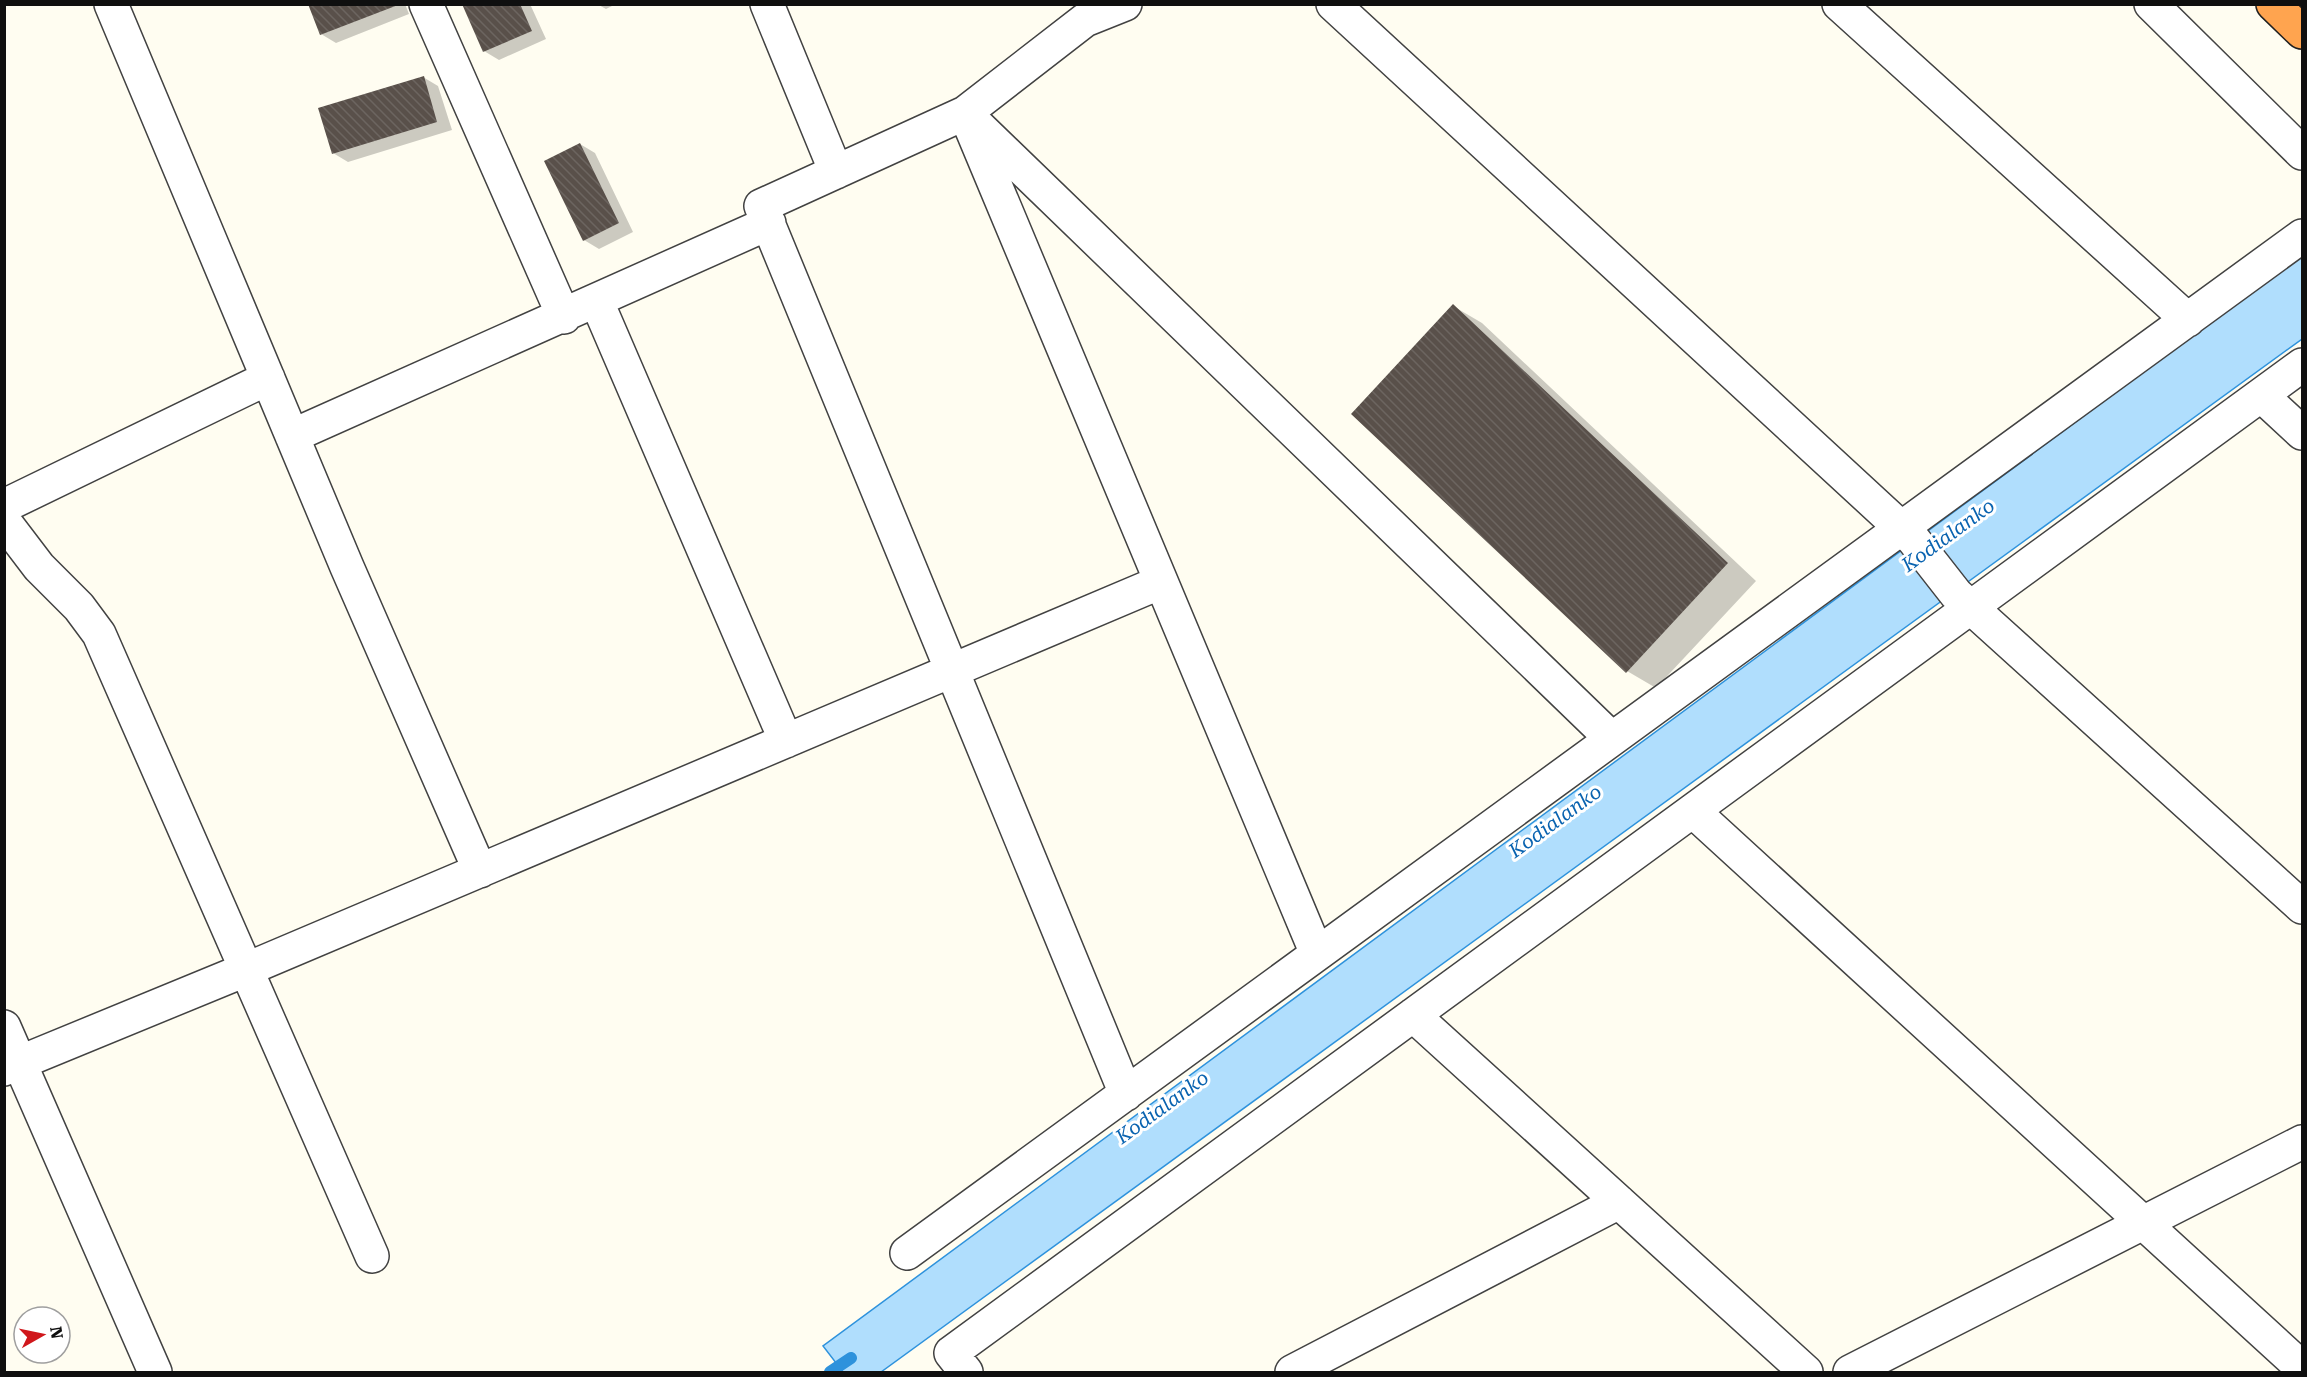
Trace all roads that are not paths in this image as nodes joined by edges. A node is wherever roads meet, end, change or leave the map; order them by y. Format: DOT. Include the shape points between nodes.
graph roads {
  1 [pos="111,4"];
  2 [pos="426,4"];
  3 [pos="767,4"];
  4 [pos="1125,4"];
  5 [pos="1333,4"];
  6 [pos="1839,4"];
  7 [pos="2151,4"];
  8 [pos="2273,4"];
  9 [pos="1080,12"];
  10 [pos="2302,32"];
  11 [pos="965,113"];
  12 [pos="2302,153"];
  13 [pos="836,172"];
  14 [pos="769,223"];
  15 [pos="2302,236"];
  16 [pos="597,302"];
  17 [pos="564,316"];
  18 [pos="2188,320"];
  19 [pos="2302,364"];
  20 [pos="268,378"];
  21 [pos="2261,395"];
  22 [pos="2302,433"];
  23 [pos="292,436"];
  24 [pos="4,506"];
  25 [pos="4,521"];
  26 [pos="1907,534"];
  27 [pos="1161,582"];
  28 [pos="1964,600"];
  29 [pos="953,671"];
  30 [pos="1612,739"];
  31 [pos="786,741"];
  32 [pos="1693,811"];
  33 [pos="480,871"];
  34 [pos="2302,907"];
  35 [pos="1317,954"];
  36 [pos="245,970"];
  37 [pos="1413,1015"];
  38 [pos="4,1027"];
  39 [pos="12,1066"];
  40 [pos="1126,1094"];
  41 [pos="2302,1143"];
  42 [pos="1619,1202"];
  43 [pos="2145,1222"];
  44 [pos="907,1253"];
  45 [pos="372,1256"];
  46 [pos="2302,1368"];
  47 [pos="155,1372"];
  48 [pos="966,1372"];
  49 [pos="1292,1372"];
  50 [pos="1806,1372"];
  51 [pos="1850,1372"];
  1 -- 20 [label="street"];
  2 -- 17 [label="street"];
  3 -- 13 [label="street"];
  4 -- 9 [label="street"];
  5 -- 26 [label="street"];
  6 -- 18 [label="street"];
  7 -- 12 [label="street"];
  8 -- 10 [label="highway"];
  9 -- 11 [label="street"];
  11 -- 13 [label="street"];
  11 -- 27 [label="street"];
  11 -- 30 [label="street"];
  13 -- 14 [label="street" via="761,206"];
  14 -- 16 [label="street"];
  14 -- 29 [label="street"];
  15 -- 18 [label="street"];
  16 -- 17 [label="street"];
  16 -- 31 [label="street"];
  17 -- 23 [label="street"];
  18 -- 26 [label="street"];
  19 -- 21 [label="street"];
  20 -- 23 [label="street"];
  20 -- 24 [label="street"];
  21 -- 22 [label="street"];
  21 -- 28 [label="street"];
  23 -- 33 [label="street"];
  25 -- 36 [label="street" via="99,634"];
  26 -- 28 [label="street"];
  26 -- 30 [label="street"];
  27 -- 29 [label="street"];
  27 -- 35 [label="street"];
  28 -- 32 [label="street"];
  28 -- 34 [label="street"];
  29 -- 31 [label="street"];
  29 -- 40 [label="street"];
  30 -- 35 [label="street"];
  31 -- 33 [label="street"];
  32 -- 37 [label="street"];
  32 -- 43 [label="street"];
  33 -- 36 [label="street"];
  35 -- 40 [label="street"];
  36 -- 39 [label="street"];
  36 -- 45 [label="street"];
  37 -- 42 [label="street"];
  37 -- 48 [label="street" via="951,1353"];
  38 -- 39 [label="street"];
  39 -- 47 [label="street"];
  40 -- 44 [label="street"];
  41 -- 43 [label="street"];
  42 -- 49 [label="street"];
  42 -- 50 [label="street"];
  43 -- 46 [label="street"];
  43 -- 51 [label="street"];
}
